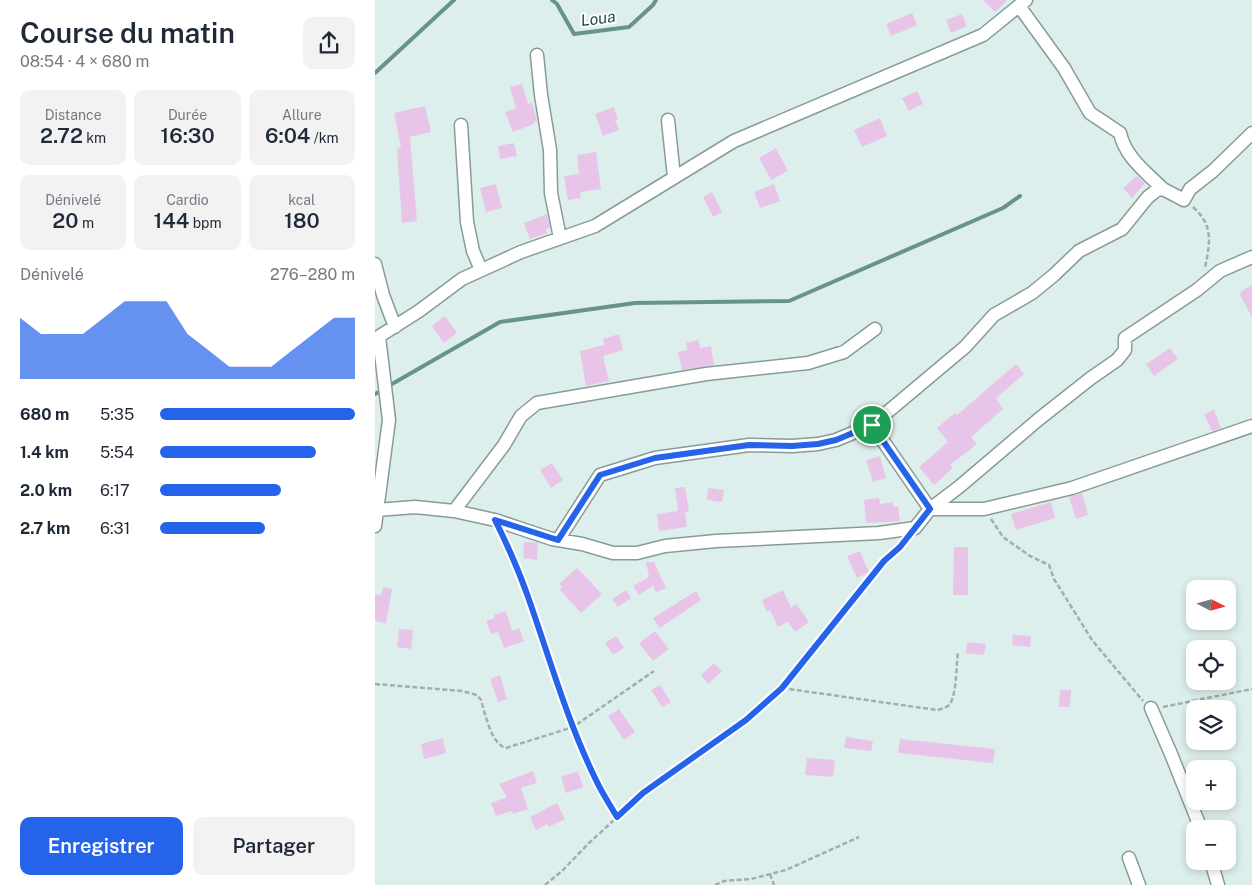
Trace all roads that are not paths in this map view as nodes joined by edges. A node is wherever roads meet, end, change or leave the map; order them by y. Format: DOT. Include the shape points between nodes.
graph roads {
  1 [pos="1023,3"];
  2 [pos="537,55"];
  3 [pos="668,120"];
  4 [pos="461,125"];
  5 [pos="1252,133"];
  6 [pos="675,177"];
  7 [pos="1163,189"];
  8 [pos="560,238"];
  9 [pos="1252,257"];
  10 [pos="375,264"];
  11 [pos="481,270"];
  12 [pos="395,327"];
  13 [pos="875,329"];
  14 [pos="377,338"];
  15 [pos="872,425"];
  16 [pos="1252,426"];
  17 [pos="930,509"];
  18 [pos="377,510"];
  19 [pos="454,511"];
  20 [pos="375,526"];
  21 [pos="558,540"];
  22 [pos="1151,708"];
  23 [pos="1197,820"];
  24 [pos="1129,858"];
  25 [pos="1214,870"];
  26 [pos="1139,885"];
  27 [pos="1218,885"];
  1 -- 6 [label="street" via="983,34 734,142"];
  1 -- 7 [label="street" via="1090,113 1120,133 1129,154"];
  2 -- 8 [label="street" via="550,150 551,193"];
  3 -- 6 [label="street"];
  4 -- 11 [label="street" via="467,222"];
  5 -- 7 [label="street" via="1190,189 1184,200"];
  6 -- 8 [label="street" via="595,226"];
  7 -- 15 [label="street" via="1148,197 1122,229 1079,251 1032,293 994,315 965,346"];
  8 -- 11 [label="street"];
  9 -- 17 [label="street" via="1220,271 1125,338 1125,350 1117,360"];
  10 -- 12 [label="street"];
  11 -- 12 [label="street" via="462,278"];
  12 -- 14 [label="street"];
  13 -- 19 [label="street" via="844,352 808,363 706,374 537,403 521,416 504,445"];
  14 -- 18 [label="street" via="389,420"];
  15 -- 17 [label="street"];
  15 -- 21 [label="street" via="818,444 749,445 663,457 607,472 600,475"];
  16 -- 17 [label="street" via="1072,488 984,509"];
  17 -- 21 [label="street" via="915,528 879,534 716,541 613,554"];
  18 -- 19 [label="street" via="415,506"];
  18 -- 20 [label="street"];
  19 -- 21 [label="street"];
  22 -- 23 [label="street"];
  24 -- 26 [label="street"];
  25 -- 27 [label="street"];
}
